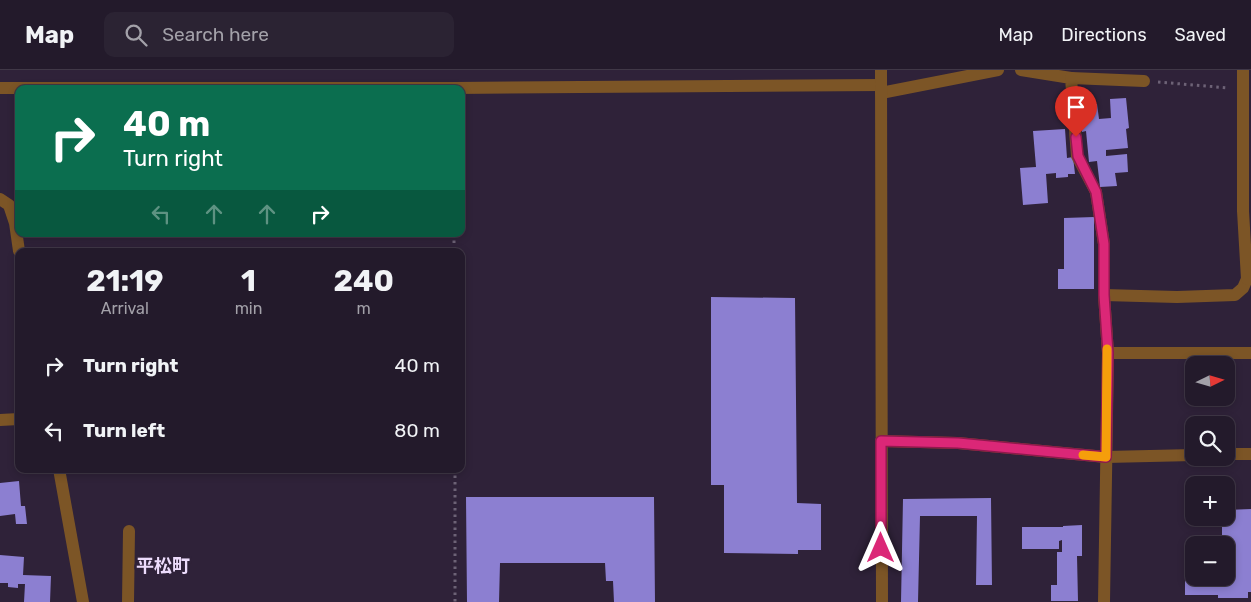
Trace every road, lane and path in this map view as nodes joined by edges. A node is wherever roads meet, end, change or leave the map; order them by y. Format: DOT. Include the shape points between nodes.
graph roads {
  1 [pos="880,70"];
  2 [pos="998,70"];
  3 [pos="1022,70"];
  4 [pos="1243,70"];
  5 [pos="1071,78"];
  6 [pos="1144,82"];
  7 [pos="0,88"];
  8 [pos="15,88"];
  9 [pos="465,88"];
  10 [pos="881,89"];
  11 [pos="1243,89"];
  12 [pos="0,200"];
  13 [pos="15,223"];
  14 [pos="1249,279"];
  15 [pos="1104,295"];
  16 [pos="1108,353"];
  17 [pos="1251,353"];
  18 [pos="15,419"];
  19 [pos="0,420"];
  20 [pos="881,441"];
  21 [pos="1185,454"];
  22 [pos="1235,454"];
  23 [pos="1251,454"];
  24 [pos="1106,457"];
  25 [pos="60,473"];
  26 [pos="454,473"];
  27 [pos="129,531"];
  28 [pos="83,602"];
  29 [pos="128,602"];
  30 [pos="455,602"];
  31 [pos="882,602"];
  32 [pos="1104,602"];
  1 -- 10 [label="street"];
  2 -- 10 [label="street"];
  3 -- 5 [label="street"];
  4 -- 11 [label="street"];
  5 -- 6 [label="street"];
  5 -- 15 [label="street" via="1078,156 1098,201 1104,244"];
  6 -- 11 [label="path"];
  7 -- 8 [label="street"];
  9 -- 10 [label="street"];
  10 -- 20 [label="street"];
  11 -- 14 [label="street" via="1243,211"];
  12 -- 13 [label="street" via="9,205"];
  14 -- 15 [label="street" via="1235,295"];
  15 -- 16 [label="street"];
  16 -- 17 [label="street"];
  16 -- 24 [label="street"];
  18 -- 19 [label="street"];
  20 -- 24 [label="street" via="958,443"];
  20 -- 31 [label="street"];
  21 -- 24 [label="street"];
  22 -- 23 [label="street"];
  24 -- 32 [label="street"];
  25 -- 28 [label="street"];
  26 -- 30 [label="path"];
  27 -- 29 [label="street"];
}
